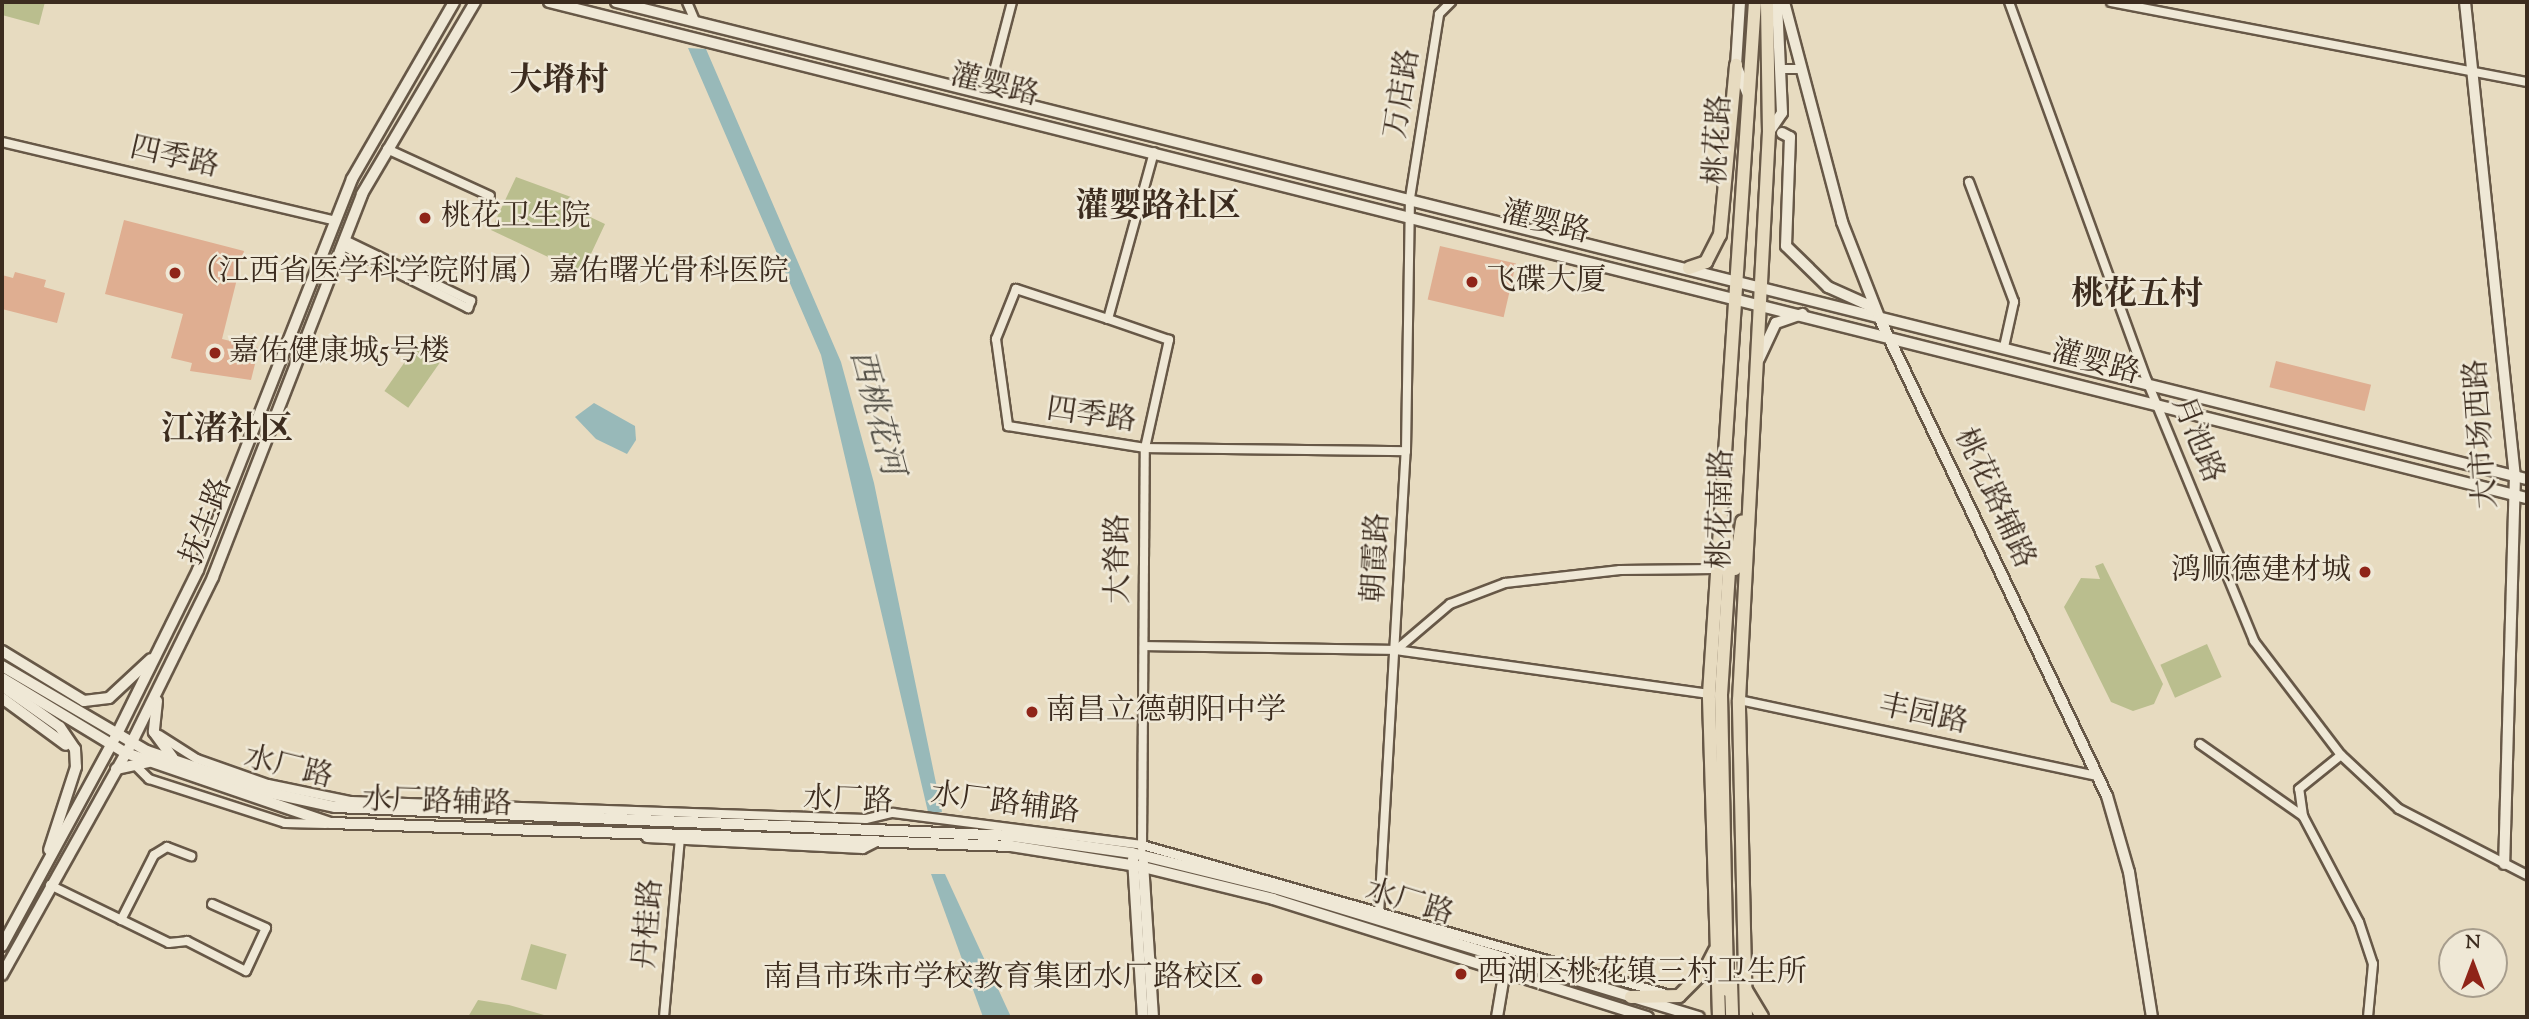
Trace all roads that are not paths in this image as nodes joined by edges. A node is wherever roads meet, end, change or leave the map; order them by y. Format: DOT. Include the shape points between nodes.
graph roads {
  1 [pos="454,2"];
  2 [pos="475,2"];
  3 [pos="549,2"];
  4 [pos="616,2"];
  5 [pos="687,2"];
  6 [pos="1012,2"];
  7 [pos="1451,2"];
  8 [pos="1740,2"];
  9 [pos="1755,2"];
  10 [pos="1767,2"];
  11 [pos="1777,2"];
  12 [pos="1784,2"];
  13 [pos="2009,2"];
  14 [pos="2111,2"];
  15 [pos="2465,2"];
  16 [pos="695,21"];
  17 [pos="1736,65"];
  18 [pos="1780,69"];
  19 [pos="1800,69"];
  20 [pos="2473,72"];
  21 [pos="2527,82"];
  22 [pos="988,94"];
  23 [pos="1749,99"];
  24 [pos="1769,132"];
  25 [pos="1782,133"];
  26 [pos="2,142"];
  27 [pos="387,149"];
  28 [pos="1154,152"];
  29 [pos="1969,182"];
  30 [pos="490,196"];
  31 [pos="1410,198"];
  32 [pos="1409,215"];
  33 [pos="336,221"];
  34 [pos="344,243"];
  35 [pos="1689,268"];
  36 [pos="1738,280"];
  37 [pos="1760,286"];
  38 [pos="1737,297"];
  39 [pos="1759,302"];
  40 [pos="1877,312"];
  41 [pos="1806,314"];
  42 [pos="1108,318"];
  43 [pos="1886,334"];
  44 [pos="2004,347"];
  45 [pos="1753,378"];
  46 [pos="2147,381"];
  47 [pos="2161,407"];
  48 [pos="1145,448"];
  49 [pos="1406,450"];
  50 [pos="2515,475"];
  51 [pos="2527,479"];
  52 [pos="1724,491"];
  53 [pos="1747,492"];
  54 [pos="2515,495"];
  55 [pos="2527,498"];
  56 [pos="1715,569"];
  57 [pos="1732,572"];
  58 [pos="1144,646"];
  59 [pos="1395,650"];
  60 [pos="2,651"];
  61 [pos="158,652"];
  62 [pos="2,666"];
  63 [pos="2,678"];
  64 [pos="2,686"];
  65 [pos="159,688"];
  66 [pos="1709,694"];
  67 [pos="2,698"];
  68 [pos="1739,700"];
  69 [pos="154,732"];
  70 [pos="114,741"];
  71 [pos="2200,744"];
  72 [pos="128,749"];
  73 [pos="2341,755"];
  74 [pos="149,762"];
  75 [pos="181,764"];
  76 [pos="135,765"];
  77 [pos="76,767"];
  78 [pos="116,769"];
  79 [pos="2097,776"];
  80 [pos="2303,816"];
  81 [pos="541,830"];
  82 [pos="680,838"];
  83 [pos="191,856"];
  84 [pos="1139,857"];
  85 [pos="2504,864"];
  86 [pos="2527,875"];
  87 [pos="40,877"];
  88 [pos="50,885"];
  89 [pos="212,904"];
  90 [pos="121,920"];
  91 [pos="1378,920"];
  92 [pos="2,946"];
  93 [pos="1716,947"];
  94 [pos="1505,968"];
  95 [pos="2,975"];
  96 [pos="1745,988"];
  97 [pos="1631,997"];
  98 [pos="1675,997"];
  99 [pos="664,1017"];
  100 [pos="1143,1017"];
  101 [pos="1153,1017"];
  102 [pos="1497,1017"];
  103 [pos="1633,1017"];
  104 [pos="1648,1017"];
  105 [pos="1699,1017"];
  106 [pos="1719,1017"];
  107 [pos="1730,1017"];
  108 [pos="1746,1017"];
  109 [pos="1762,1017"];
  110 [pos="2152,1017"];
  111 [pos="2368,1017"];
  1 -- 33 [label="main road, 抚生路" via="352,179"];
  2 -- 27 [label="main road, 抚生路"];
  3 -- 28 [label="main road, 灌婴路"];
  4 -- 16 [label="main road, 灌婴路"];
  5 -- 16 [label="street"];
  6 -- 22 [label="street"];
  7 -- 31 [label="street, 万店路" via="1439,14"];
  8 -- 17 [label="main road"];
  9 -- 23 [label="main road, 桃花路"];
  10 -- 24 [label="main road, 桃花南路"];
  11 -- 18 [label="main road"];
  12 -- 19 [label="main road, 桃花路辅路"];
  13 -- 46 [label="street, 月池路"];
  14 -- 20 [label="street"];
  15 -- 20 [label="main road, 大市场西路"];
  16 -- 22 [label="main road, 灌婴路"];
  17 -- 23 [label="main road"];
  17 -- 35 [label="main road" via="1720,235 1706,261"];
  18 -- 19 [label="street"];
  18 -- 24 [label="main road" via="1782,113"];
  19 -- 40 [label="main road, 桃花路辅路" via="1842,222"];
  20 -- 21 [label="street"];
  20 -- 50 [label="main road, 大市场西路"];
  22 -- 31 [label="main road, 灌婴路"];
  23 -- 36 [label="main road, 桃花路"];
  24 -- 37 [label="main road, 桃花南路"];
  25 -- 40 [label="main road" via="1790,137 1786,246 1828,287"];
  26 -- 33 [label="street, 四季路"];
  27 -- 30 [label="street"];
  27 -- 34 [label="main road, 抚生路"];
  28 -- 32 [label="main road, 灌婴路"];
  28 -- 42 [label="street"];
  29 -- 44 [label="street" via="2014,302"];
  31 -- 32 [label="street, 朝霞路"];
  31 -- 35 [label="main road, 灌婴路"];
  32 -- 38 [label="main road, 灌婴路"];
  32 -- 49 [label="street, 朝霞路"];
  33 -- 61 [label="main road, 抚生路" via="254,438"];
  34 -- 34 [label="street" via="471,301 468,308"];
  34 -- 65 [label="main road, 抚生路" via="213,578"];
  35 -- 36 [label="main road, 灌婴路"];
  36 -- 37 [label="main road, 灌婴路"];
  36 -- 38 [label="main road, 桃花南路"];
  37 -- 39 [label="main road, 桃花南路"];
  37 -- 40 [label="main road, 灌婴路"];
  38 -- 39 [label="main road, 灌婴路"];
  38 -- 52 [label="main road, 桃花南路"];
  39 -- 41 [label="main road, 灌婴路"];
  39 -- 45 [label="main road, 桃花南路"];
  40 -- 43 [label="main road, 桃花路辅路"];
  40 -- 44 [label="main road, 灌婴路"];
  41 -- 43 [label="main road, 灌婴路"];
  41 -- 45 [label="main road" via="1776,323"];
  42 -- 48 [label="street, 大脊路" via="1169,340"];
  42 -- 48 [label="street, 四季路" via="1016,289 996,339 1008,426"];
  43 -- 47 [label="main road, 灌婴路"];
  43 -- 79 [label="main road, 桃花路辅路"];
  44 -- 46 [label="main road, 灌婴路"];
  45 -- 53 [label="main road, 桃花南路"];
  46 -- 47 [label="street, 月池路"];
  46 -- 50 [label="main road, 灌婴路"];
  47 -- 54 [label="main road, 灌婴路"];
  47 -- 73 [label="street, 月池路" via="2254,641"];
  48 -- 49 [label="street, 四季路"];
  48 -- 58 [label="street, 大脊路"];
  49 -- 59 [label="street, 朝霞路"];
  50 -- 51 [label="main road, 灌婴路"];
  50 -- 54 [label="main road, 大市场西路"];
  52 -- 56 [label="main road, 桃花南路"];
  52 -- 57 [label="main road"];
  53 -- 57 [label="main road"];
  53 -- 68 [label="main road, 桃花南路" via="1749,571"];
  54 -- 55 [label="main road, 灌婴路"];
  54 -- 85 [label="main road, 大市场西路"];
  56 -- 59 [label="street" via="1620,570 1505,583 1450,604"];
  56 -- 66 [label="main road, 桃花南路"];
  57 -- 107 [label="main road" via="1726,695"];
  58 -- 59 [label="street"];
  58 -- 84 [label="street, 大脊路"];
  59 -- 66 [label="street"];
  59 -- 91 [label="street, 朝霞路"];
  60 -- 61 [label="main road" via="84,701 115,693"];
  61 -- 70 [label="main road, 抚生路"];
  62 -- 70 [label="main road, 水厂路"];
  63 -- 70 [label="main road, 水厂路"];
  64 -- 77 [label="main road" via="60,727 75,749"];
  65 -- 69 [label="main road"];
  65 -- 72 [label="main road, 抚生路"];
  66 -- 93 [label="main road, 桃花南路"];
  67 -- 77 [label="main road" via="62,739"];
  68 -- 79 [label="street, 丰园路"];
  68 -- 96 [label="main road, 桃花南路"];
  69 -- 75 [label="main road" via="164,751"];
  69 -- 84 [label="street, 水厂路辅路" via="197,759 244,776 351,801 866,819 892,813"];
  70 -- 72 [label="main road, 水厂路"];
  70 -- 87 [label="main road, 抚生路"];
  71 -- 80 [label="street"];
  72 -- 74 [label="main road, 水厂路"];
  72 -- 75 [label="main road, 水厂路"];
  72 -- 78 [label="main road, 抚生路"];
  73 -- 80 [label="street" via="2298,789"];
  73 -- 85 [label="street, 月池路" via="2399,808"];
  74 -- 76 [label="main road"];
  74 -- 81 [label="main road, 水厂路" via="330,824"];
  75 -- 84 [label="main road, 水厂路" via="335,807 984,834"];
  76 -- 78 [label="main road"];
  76 -- 81 [label="street, 水厂路辅路" via="149,779 285,823"];
  77 -- 87 [label="main road"];
  78 -- 88 [label="main road, 抚生路"];
  79 -- 110 [label="main road, 桃花路辅路" via="2129,873"];
  80 -- 111 [label="street" via="2373,964"];
  81 -- 82 [label="main road, 水厂路"];
  82 -- 84 [label="main road, 水厂路" via="881,840"];
  82 -- 99 [label="street, 丹桂路"];
  83 -- 90 [label="street" via="167,847 154,855"];
  84 -- 91 [label="main road, 水厂路"];
  84 -- 94 [label="street, 水厂路辅路"];
  84 -- 100 [label="main road, 大脊路"];
  84 -- 101 [label="main road, 大脊路"];
  85 -- 86 [label="street, 月池路"];
  87 -- 92 [label="main road, 抚生路"];
  88 -- 90 [label="street"];
  88 -- 95 [label="main road, 抚生路"];
  89 -- 90 [label="street" via="266,928 246,971 187,941 169,943"];
  91 -- 94 [label="main road, 水厂路"];
  91 -- 98 [label="street"];
  93 -- 98 [label="main road" via="1705,970"];
  93 -- 106 [label="main road, 桃花南路"];
  94 -- 97 [label="main road, 水厂路"];
  94 -- 102 [label="main road"];
  94 -- 103 [label="street, 水厂路辅路"];
  94 -- 104 [label="main road, 水厂路"];
  96 -- 108 [label="main road, 桃花南路"];
  96 -- 109 [label="main road"];
  97 -- 98 [label="main road"];
  97 -- 105 [label="main road, 水厂路"];
}
